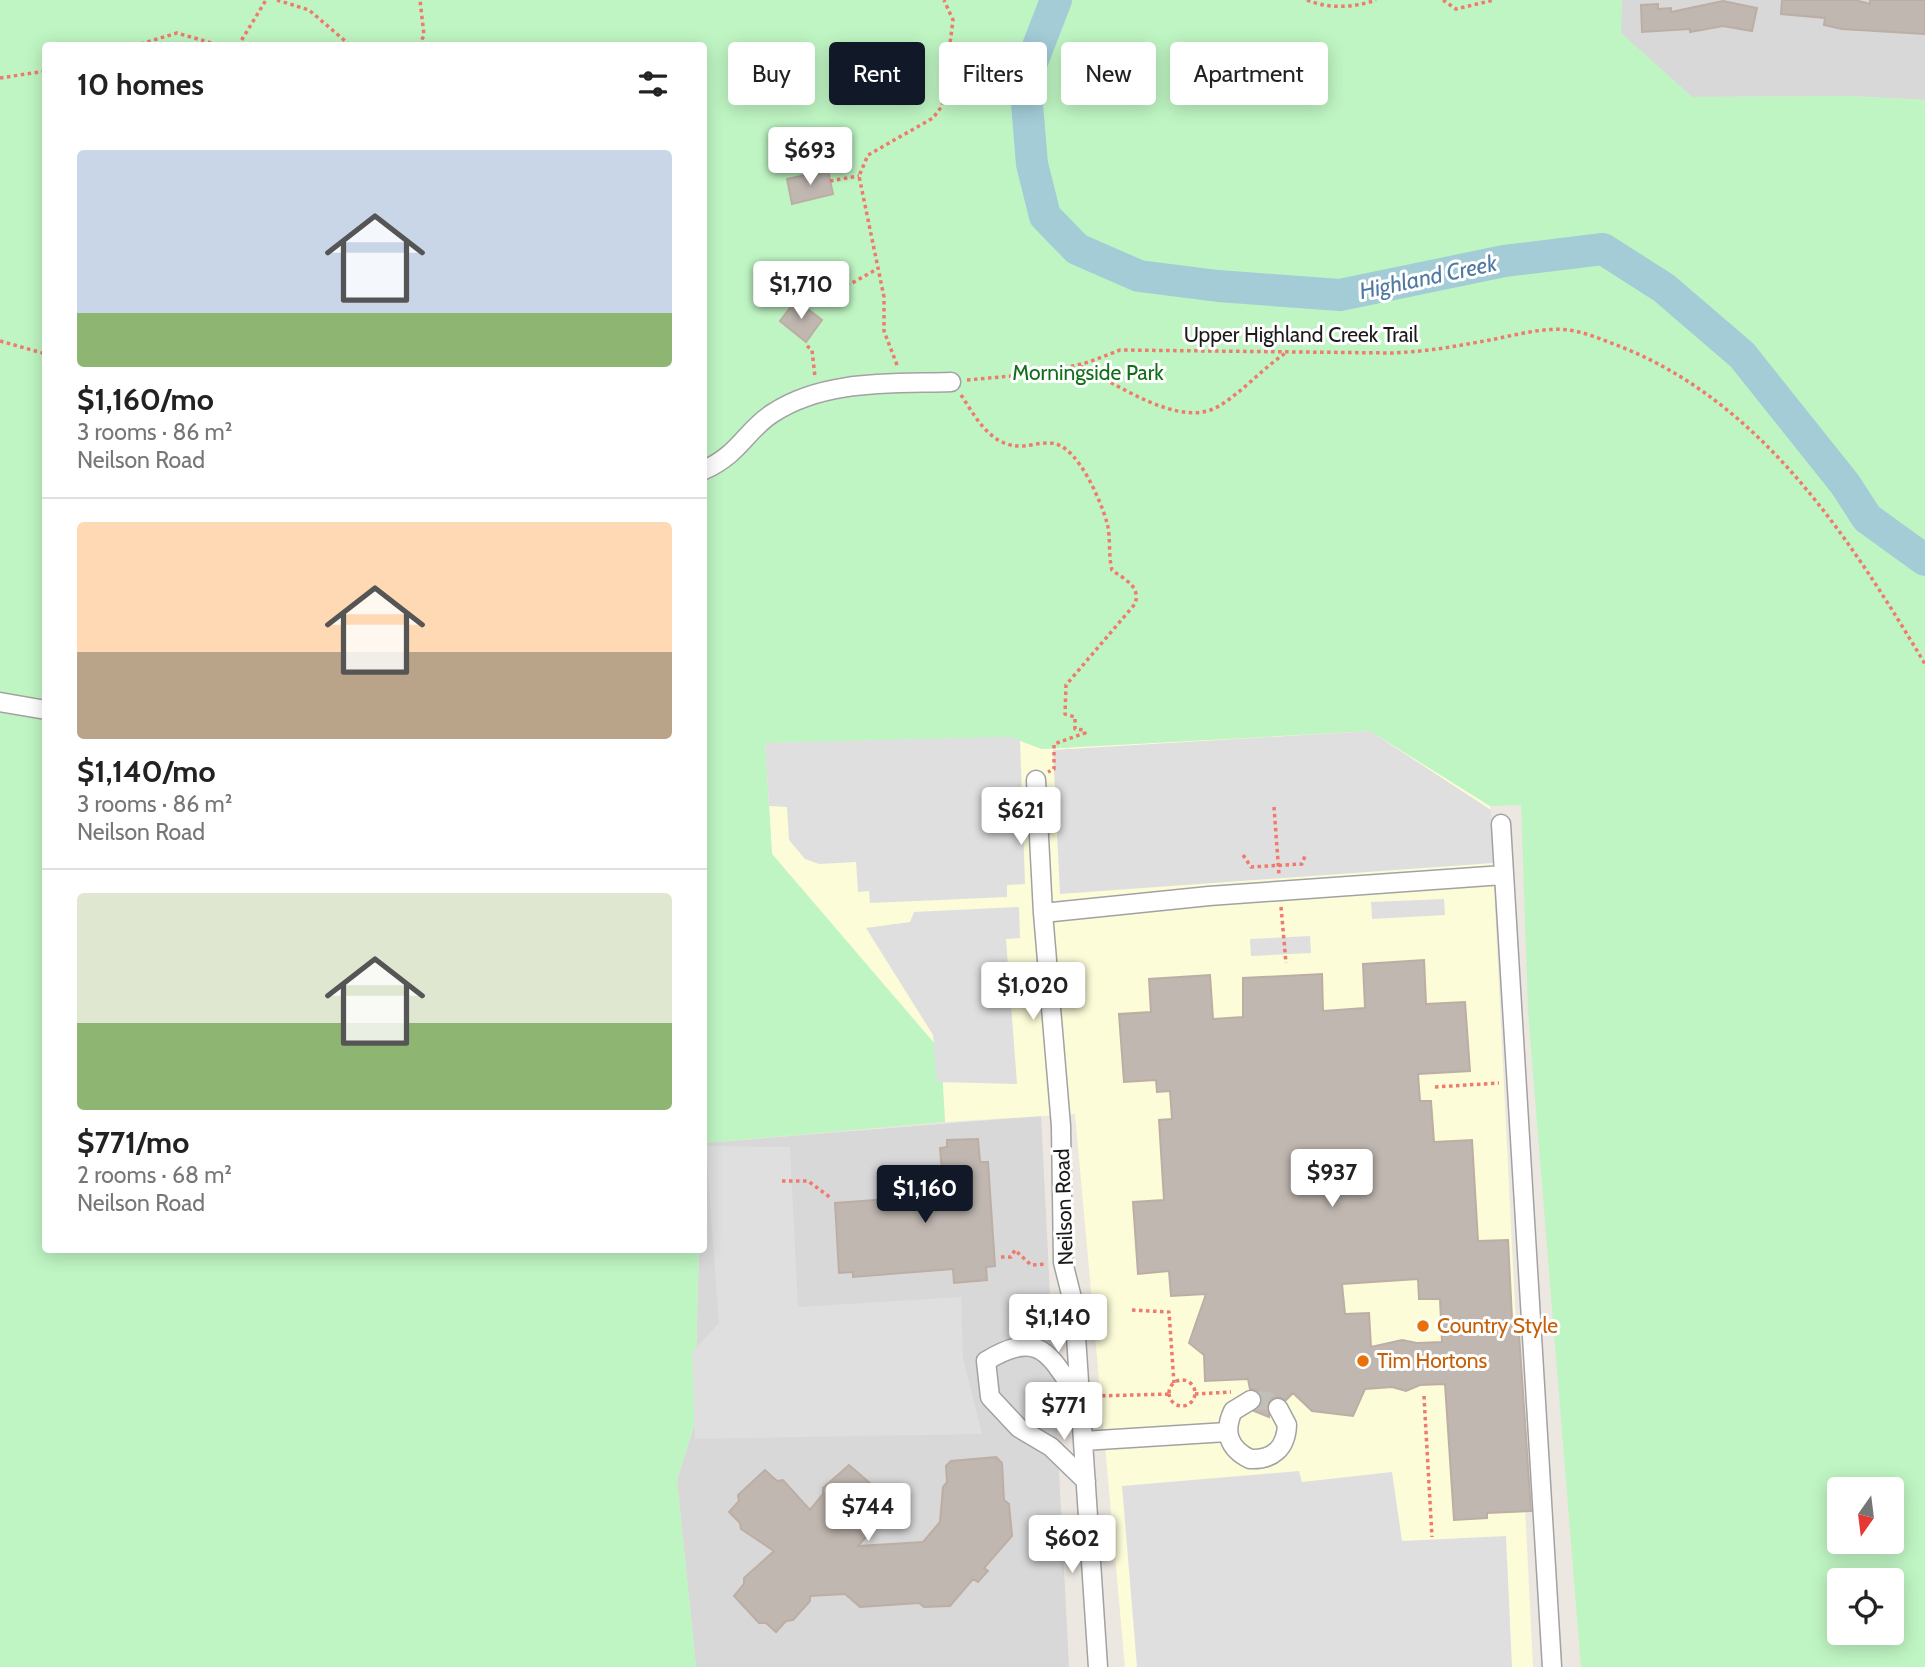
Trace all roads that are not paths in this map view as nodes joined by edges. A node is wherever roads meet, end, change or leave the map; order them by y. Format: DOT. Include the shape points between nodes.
graph roads {
  1 [pos="951,382"];
  2 [pos="707,468"];
  3 [pos="0,702"];
  4 [pos="42,709"];
  5 [pos="1036,780"];
  6 [pos="1501,824"];
  7 [pos="1503,875"];
  8 [pos="1043,913"];
  9 [pos="1080,1398"];
  10 [pos="1249,1401"];
  11 [pos="1279,1408"];
  12 [pos="1227,1432"];
  13 [pos="1083,1441"];
  14 [pos="1086,1481"];
  15 [pos="1098,1667"];
  16 [pos="1552,1667"];
  1 -- 2 [label="street" via="821,392 775,411 726,459"];
  3 -- 4 [label="street"];
  5 -- 8 [label="street, Neilson Road"];
  6 -- 7 [label="street"];
  7 -- 8 [label="street"];
  7 -- 16 [label="street"];
  8 -- 9 [label="street, Neilson Road" via="1061,1126 1063,1262 1074,1306"];
  9 -- 13 [label="street, Neilson Road"];
  9 -- 14 [label="street" via="1048,1354 1037,1348 1009,1346 986,1360 990,1397 1019,1428 1051,1447"];
  10 -- 12 [label="street" via="1233,1412"];
  11 -- 12 [label="street" via="1287,1437 1270,1457 1250,1459 1239,1454"];
  12 -- 13 [label="street"];
  13 -- 14 [label="street, Neilson Road"];
  14 -- 15 [label="street, Neilson Road"];
}
